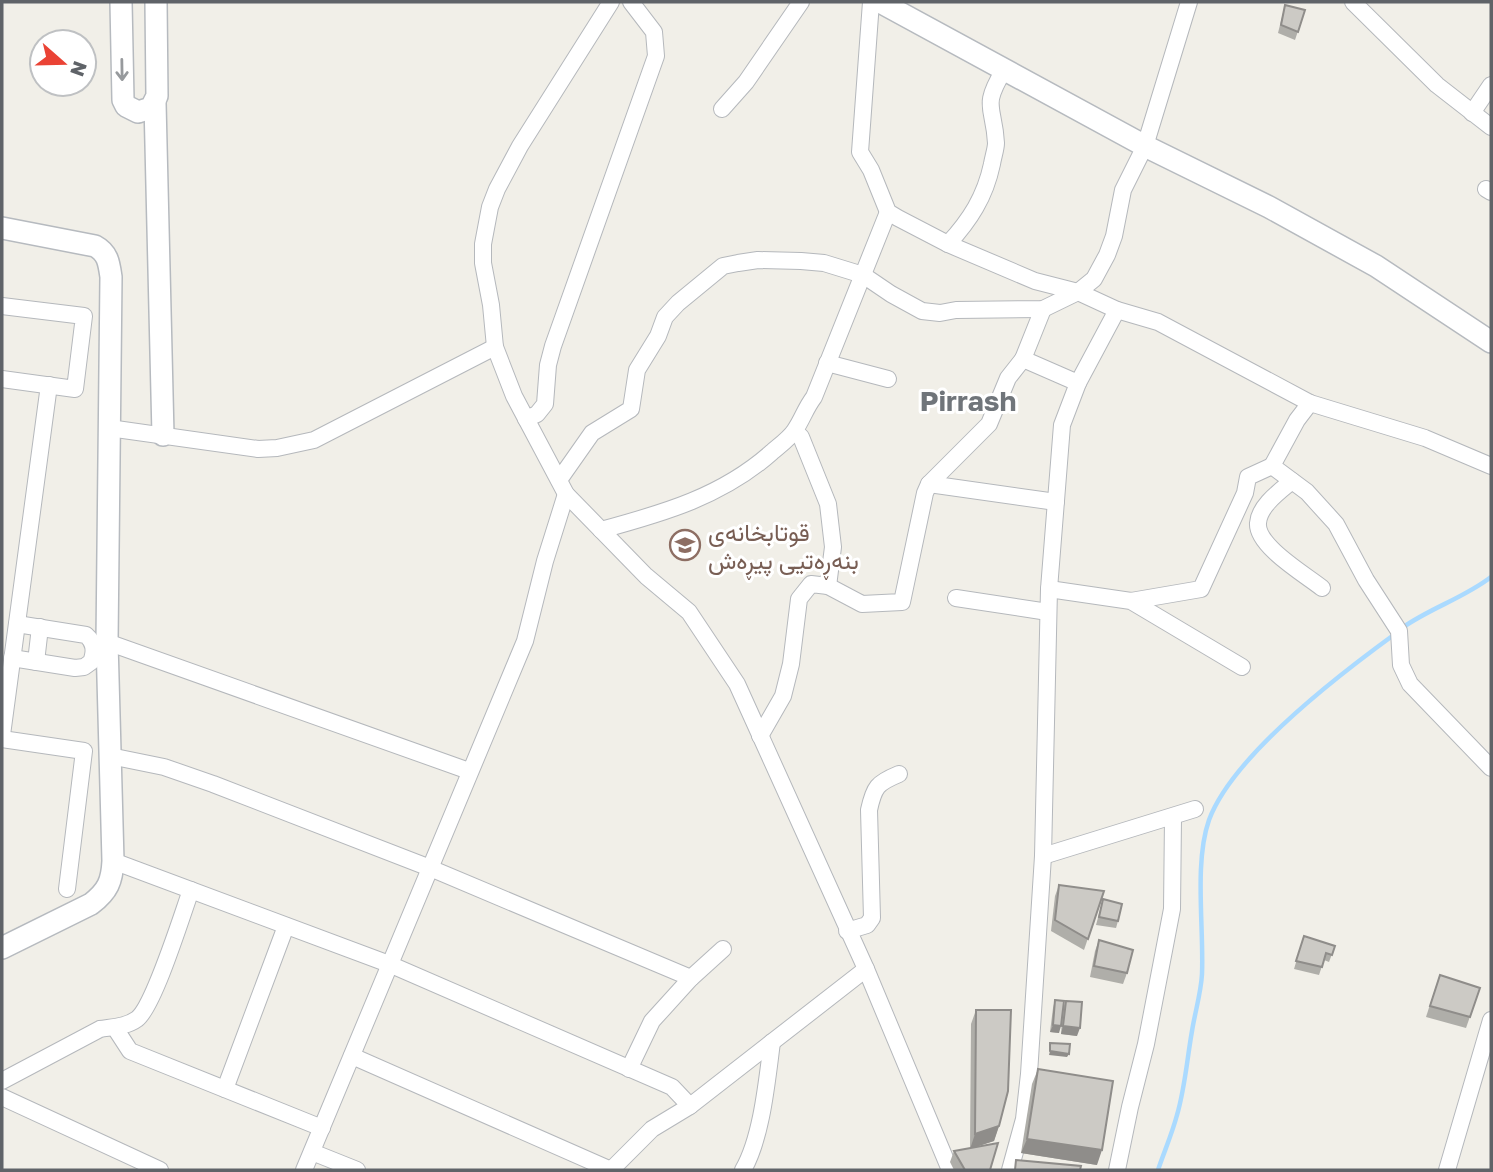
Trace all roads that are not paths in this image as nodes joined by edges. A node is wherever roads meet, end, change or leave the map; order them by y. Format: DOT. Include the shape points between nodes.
graph roads {
  1 [pos="121,2"];
  2 [pos="156,2"];
  3 [pos="611,2"];
  4 [pos="631,2"];
  5 [pos="801,2"];
  6 [pos="871,2"];
  7 [pos="1189,2"];
  8 [pos="1353,2"];
  9 [pos="892,5"];
  10 [pos="1004,70"];
  11 [pos="1491,85"];
  12 [pos="155,103"];
  13 [pos="722,109"];
  14 [pos="1472,113"];
  15 [pos="1491,127"];
  16 [pos="1145,146"];
  17 [pos="888,212"];
  18 [pos="2,228"];
  19 [pos="948,244"];
  20 [pos="863,275"];
  21 [pos="1078,292"];
  22 [pos="2,306"];
  23 [pos="1043,309"];
  24 [pos="1116,310"];
  25 [pos="1491,342"];
  26 [pos="495,347"];
  27 [pos="1023,359"];
  28 [pos="827,363"];
  29 [pos="2,379"];
  30 [pos="888,379"];
  31 [pos="1078,383"];
  32 [pos="49,385"];
  33 [pos="1310,403"];
  34 [pos="526,419"];
  35 [pos="109,428"];
  36 [pos="795,431"];
  37 [pos="163,435"];
  38 [pos="1272,466"];
  39 [pos="1491,466"];
  40 [pos="1292,481"];
  41 [pos="929,484"];
  42 [pos="562,487"];
  43 [pos="1056,502"];
  44 [pos="601,530"];
  45 [pos="828,586"];
  46 [pos="1322,587"];
  47 [pos="1049,589"];
  48 [pos="956,598"];
  49 [pos="1131,601"];
  50 [pos="1048,612"];
  51 [pos="17,624"];
  52 [pos="40,627"];
  53 [pos="107,642"];
  54 [pos="9,647"];
  55 [pos="36,662"];
  56 [pos="1242,667"];
  57 [pos="760,736"];
  58 [pos="2,737"];
  59 [pos="110,756"];
  60 [pos="1491,768"];
  61 [pos="469,771"];
  62 [pos="899,774"];
  63 [pos="1195,809"];
  64 [pos="1173,818"];
  65 [pos="1043,856"];
  66 [pos="113,861"];
  67 [pos="430,868"];
  68 [pos="67,889"];
  69 [pos="191,890"];
  70 [pos="286,926"];
  71 [pos="848,931"];
  72 [pos="2,948"];
  73 [pos="723,949"];
  74 [pos="389,964"];
  75 [pos="866,970"];
  76 [pos="691,978"];
  77 [pos="1491,1020"];
  78 [pos="115,1028"];
  79 [pos="772,1042"];
  80 [pos="352,1056"];
  81 [pos="629,1069"];
  82 [pos="2,1082"];
  83 [pos="225,1088"];
  84 [pos="2,1097"];
  85 [pos="690,1105"];
  86 [pos="322,1128"];
  87 [pos="312,1152"];
  88 [pos="160,1170"];
  89 [pos="304,1170"];
  90 [pos="357,1170"];
  91 [pos="611,1170"];
  92 [pos="743,1170"];
  93 [pos="950,1170"];
  94 [pos="1010,1170"];
  95 [pos="1117,1170"];
  96 [pos="1447,1170"];
  1 -- 12 [label="street, one-way" via="123,100 138,112"];
  2 -- 12 [label="street"];
  3 -- 26 [label="street" via="520,146 490,207 483,263"];
  4 -- 34 [label="street" via="654,32 656,56 553,346 545,404"];
  5 -- 13 [label="street"];
  6 -- 17 [label="street" via="860,152"];
  7 -- 16 [label="street"];
  8 -- 14 [label="street"];
  9 -- 10 [label="street"];
  10 -- 16 [label="street"];
  10 -- 19 [label="street" via="988,102 996,144 988,182 973,214"];
  11 -- 14 [label="street"];
  12 -- 37 [label="street"];
  14 -- 15 [label="street"];
  16 -- 21 [label="street" via="1123,190 1107,255 1094,279"];
  16 -- 25 [label="street" via="1376,266"];
  17 -- 19 [label="street"];
  17 -- 20 [label="street"];
  18 -- 35 [label="street" via="77,241 107,255 111,277"];
  19 -- 21 [label="street" via="1035,281"];
  20 -- 23 [label="street" via="922,311"];
  20 -- 28 [label="street"];
  20 -- 42 [label="street" via="801,261 758,260 723,267 665,317 636,370 631,409 592,433"];
  21 -- 23 [label="street"];
  21 -- 24 [label="street"];
  22 -- 32 [label="street" via="84,316 75,389"];
  23 -- 27 [label="street"];
  24 -- 31 [label="street"];
  24 -- 33 [label="street" via="1158,322"];
  26 -- 34 [label="street"];
  26 -- 37 [label="street" via="296,445 257,449"];
  27 -- 31 [label="street"];
  27 -- 41 [label="street" via="1008,378 989,424"];
  28 -- 30 [label="street"];
  28 -- 36 [label="street"];
  29 -- 32 [label="street"];
  31 -- 43 [label="street" via="1062,425"];
  32 -- 51 [label="street"];
  33 -- 38 [label="street"];
  33 -- 39 [label="street" via="1424,438"];
  34 -- 42 [label="street"];
  35 -- 37 [label="street"];
  35 -- 53 [label="street"];
  36 -- 44 [label="street" via="744,475 712,494"];
  36 -- 45 [label="street" via="828,504 833,547"];
  38 -- 40 [label="street"];
  38 -- 49 [label="street" via="1248,477 1202,589"];
  40 -- 46 [label="street" via="1263,509 1258,528 1275,553"];
  40 -- 60 [label="street" via="1336,524 1395,623 1401,665 1410,684"];
  41 -- 43 [label="street"];
  41 -- 45 [label="street" via="902,602 862,604"];
  42 -- 44 [label="street"];
  42 -- 61 [label="street" via="525,641"];
  43 -- 47 [label="street"];
  44 -- 57 [label="street" via="690,612 737,684"];
  45 -- 57 [label="street" via="811,584 799,599 783,696"];
  47 -- 49 [label="street"];
  47 -- 50 [label="street"];
  48 -- 50 [label="street"];
  49 -- 56 [label="street"];
  50 -- 65 [label="street"];
  51 -- 52 [label="street"];
  51 -- 54 [label="street"];
  52 -- 55 [label="street"];
  52 -- 55 [label="street" via="86,635 94,652 84,667"];
  53 -- 59 [label="street"];
  53 -- 61 [label="street"];
  54 -- 55 [label="street"];
  54 -- 58 [label="street"];
  57 -- 71 [label="street"];
  58 -- 68 [label="street" via="84,751"];
  59 -- 66 [label="street"];
  59 -- 67 [label="street" via="188,775"];
  61 -- 67 [label="street"];
  62 -- 71 [label="street" via="881,781 869,810 872,919"];
  63 -- 64 [label="street"];
  64 -- 65 [label="street"];
  64 -- 95 [label="street" via="1172,909"];
  65 -- 94 [label="street" via="1028,1086"];
  66 -- 69 [label="street"];
  66 -- 72 [label="street" via="110,884 102,896"];
  67 -- 74 [label="street"];
  67 -- 76 [label="street"];
  69 -- 70 [label="street"];
  69 -- 78 [label="street" via="145,1011 131,1023"];
  70 -- 74 [label="street"];
  70 -- 83 [label="street"];
  71 -- 75 [label="street"];
  73 -- 76 [label="street"];
  74 -- 80 [label="street"];
  74 -- 81 [label="street"];
  75 -- 79 [label="street"];
  75 -- 93 [label="street"];
  76 -- 81 [label="street" via="652,1021"];
  77 -- 96 [label="street"];
  78 -- 82 [label="street" via="100,1028"];
  78 -- 83 [label="street" via="130,1051"];
  79 -- 85 [label="street"];
  79 -- 92 [label="street" via="765,1094"];
  80 -- 86 [label="street"];
  80 -- 91 [label="street"];
  81 -- 85 [label="street" via="671,1087"];
  83 -- 86 [label="street"];
  84 -- 88 [label="street"];
  85 -- 91 [label="street" via="652,1129"];
  86 -- 87 [label="street"];
  87 -- 89 [label="street"];
  87 -- 90 [label="street"];
}
